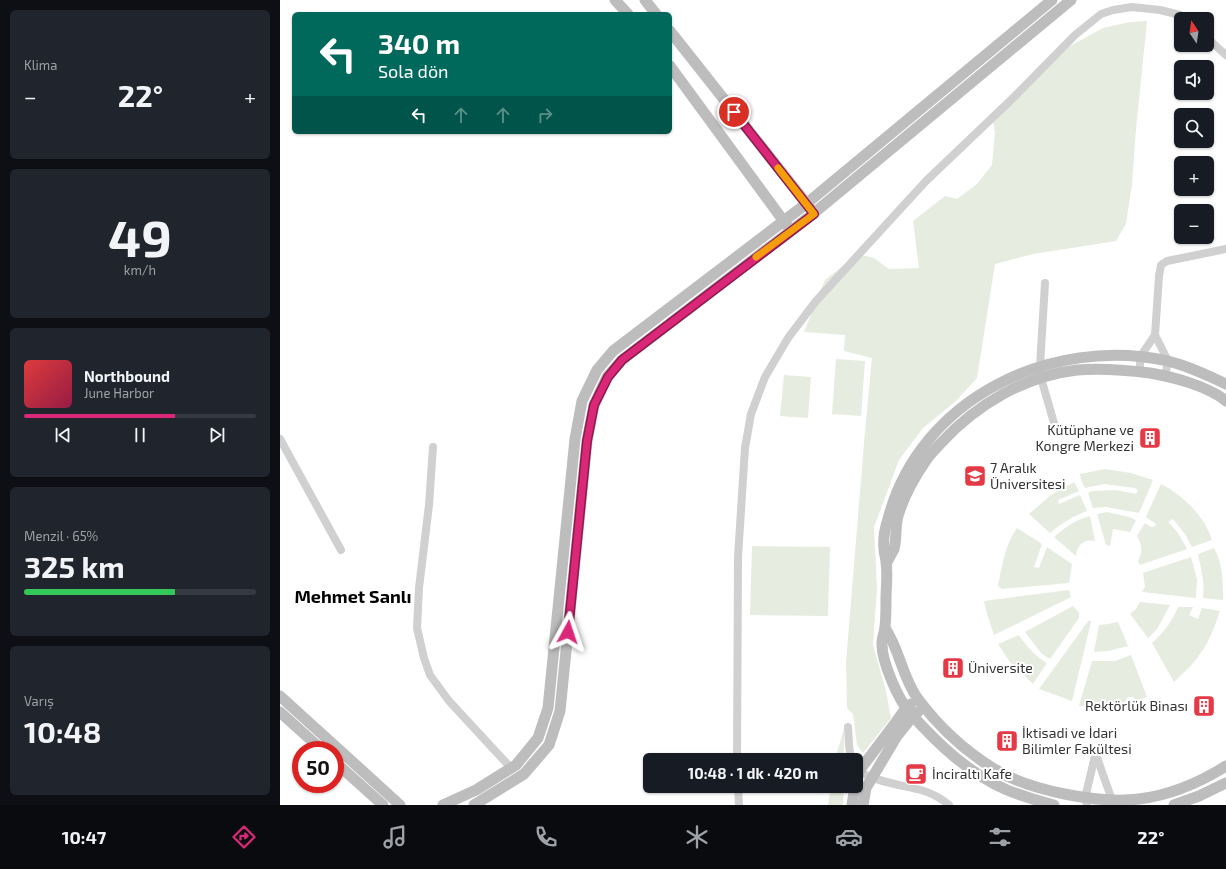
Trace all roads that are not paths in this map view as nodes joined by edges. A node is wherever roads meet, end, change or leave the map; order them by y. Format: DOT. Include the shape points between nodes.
graph roads {
  1 [pos="614,0"];
  2 [pos="645,0"];
  3 [pos="1052,0"];
  4 [pos="1071,0"];
  5 [pos="626,12"];
  6 [pos="654,12"];
  7 [pos="1174,14"];
  8 [pos="672,35"];
  9 [pos="1214,44"];
  10 [pos="1226,55"];
  11 [pos="672,69"];
  12 [pos="806,204"];
  13 [pos="814,214"];
  14 [pos="783,221"];
  15 [pos="791,231"];
  16 [pos="1226,249"];
  17 [pos="1045,283"];
  18 [pos="1155,335"];
  19 [pos="1140,358"];
  20 [pos="1168,361"];
  21 [pos="1040,366"];
  22 [pos="1140,372"];
  23 [pos="1165,376"];
  24 [pos="1041,378"];
  25 [pos="1226,384"];
  26 [pos="1226,401"];
  27 [pos="1054,423"];
  28 [pos="280,438"];
  29 [pos="433,448"];
  30 [pos="341,550"];
  31 [pos="886,562"];
  32 [pos="885,628"];
  33 [pos="280,696"];
  34 [pos="917,698"];
  35 [pos="924,707"];
  36 [pos="280,712"];
  37 [pos="909,712"];
  38 [pos="848,727"];
  39 [pos="312,741"];
  40 [pos="738,753"];
  41 [pos="850,753"];
  42 [pos="863,762"];
  43 [pos="1226,766"];
  44 [pos="511,768"];
  45 [pos="344,770"];
  46 [pos="863,773"];
  47 [pos="872,778"];
  48 [pos="1226,783"];
  49 [pos="738,793"];
  50 [pos="854,793"];
  51 [pos="1086,801"];
  52 [pos="1112,802"];
  53 [pos="383,805"];
  54 [pos="400,805"];
  55 [pos="443,805"];
  56 [pos="474,805"];
  57 [pos="739,805"];
  58 [pos="852,805"];
  59 [pos="863,805"];
  60 [pos="949,805"];
  61 [pos="1054,805"];
  62 [pos="1174,805"];
  1 -- 5 [label="street"];
  2 -- 6 [label="street"];
  3 -- 12 [label="street"];
  4 -- 13 [label="street"];
  7 -- 40 [label="street" via="1132,7 1113,10 1101,14 1075,35 926,181 816,301 788,338 765,377 751,414 745,448 738,557"];
  8 -- 12 [label="street"];
  9 -- 10 [label="street"];
  11 -- 14 [label="street"];
  12 -- 13 [label="street"];
  12 -- 14 [label="street"];
  13 -- 15 [label="street"];
  14 -- 15 [label="street"];
  14 -- 44 [label="street" via="613,351 597,370 582,401 575,439 548,708 538,738"];
  15 -- 56 [label="street" via="622,360 608,377 594,405 587,441 560,711 549,744 524,774"];
  16 -- 18 [label="street" via="1167,261 1161,265"];
  17 -- 21 [label="street"];
  18 -- 19 [label="street"];
  18 -- 20 [label="street"];
  19 -- 20 [label="street"];
  19 -- 21 [label="street" via="1111,355 1081,357"];
  19 -- 22 [label="street"];
  20 -- 23 [label="street"];
  20 -- 25 [label="street"];
  21 -- 24 [label="street"];
  21 -- 31 [label="street" via="997,384 978,396 928,439 907,471 892,503 887,520 884,549"];
  22 -- 23 [label="street"];
  22 -- 24 [label="street" via="1077,370"];
  23 -- 26 [label="street" via="1200,387"];
  24 -- 27 [label="street"];
  24 -- 31 [label="street" via="1005,393 974,412 954,428 926,460 904,497 898,517 894,549"];
  28 -- 30 [label="street"];
  29 -- 44 [label="street" via="417,628 424,658 430,675 449,701"];
  31 -- 32 [label="street"];
  32 -- 34 [label="street" via="892,638 902,668"];
  32 -- 37 [label="street" via="882,642 884,656 894,686"];
  33 -- 54 [label="street"];
  34 -- 35 [label="street"];
  34 -- 37 [label="street"];
  35 -- 37 [label="street"];
  35 -- 51 [label="street" via="956,740 996,770 1031,785"];
  36 -- 39 [label="street"];
  37 -- 42 [label="street" via="896,722"];
  37 -- 47 [label="street"];
  37 -- 61 [label="street" via="945,749 972,771 1006,790"];
  38 -- 41 [label="street"];
  43 -- 52 [label="street" via="1195,784 1139,799"];
  44 -- 55 [label="street" via="476,790"];
  45 -- 53 [label="street"];
  46 -- 47 [label="street"];
  47 -- 59 [label="street" via="866,788"];
  47 -- 60 [label="street" via="922,790"];
  48 -- 62 [label="street"];
  49 -- 57 [label="street"];
  50 -- 58 [label="street"];
  51 -- 52 [label="street"];
  51 -- 52 [label="street" via="1096,755"];
}
